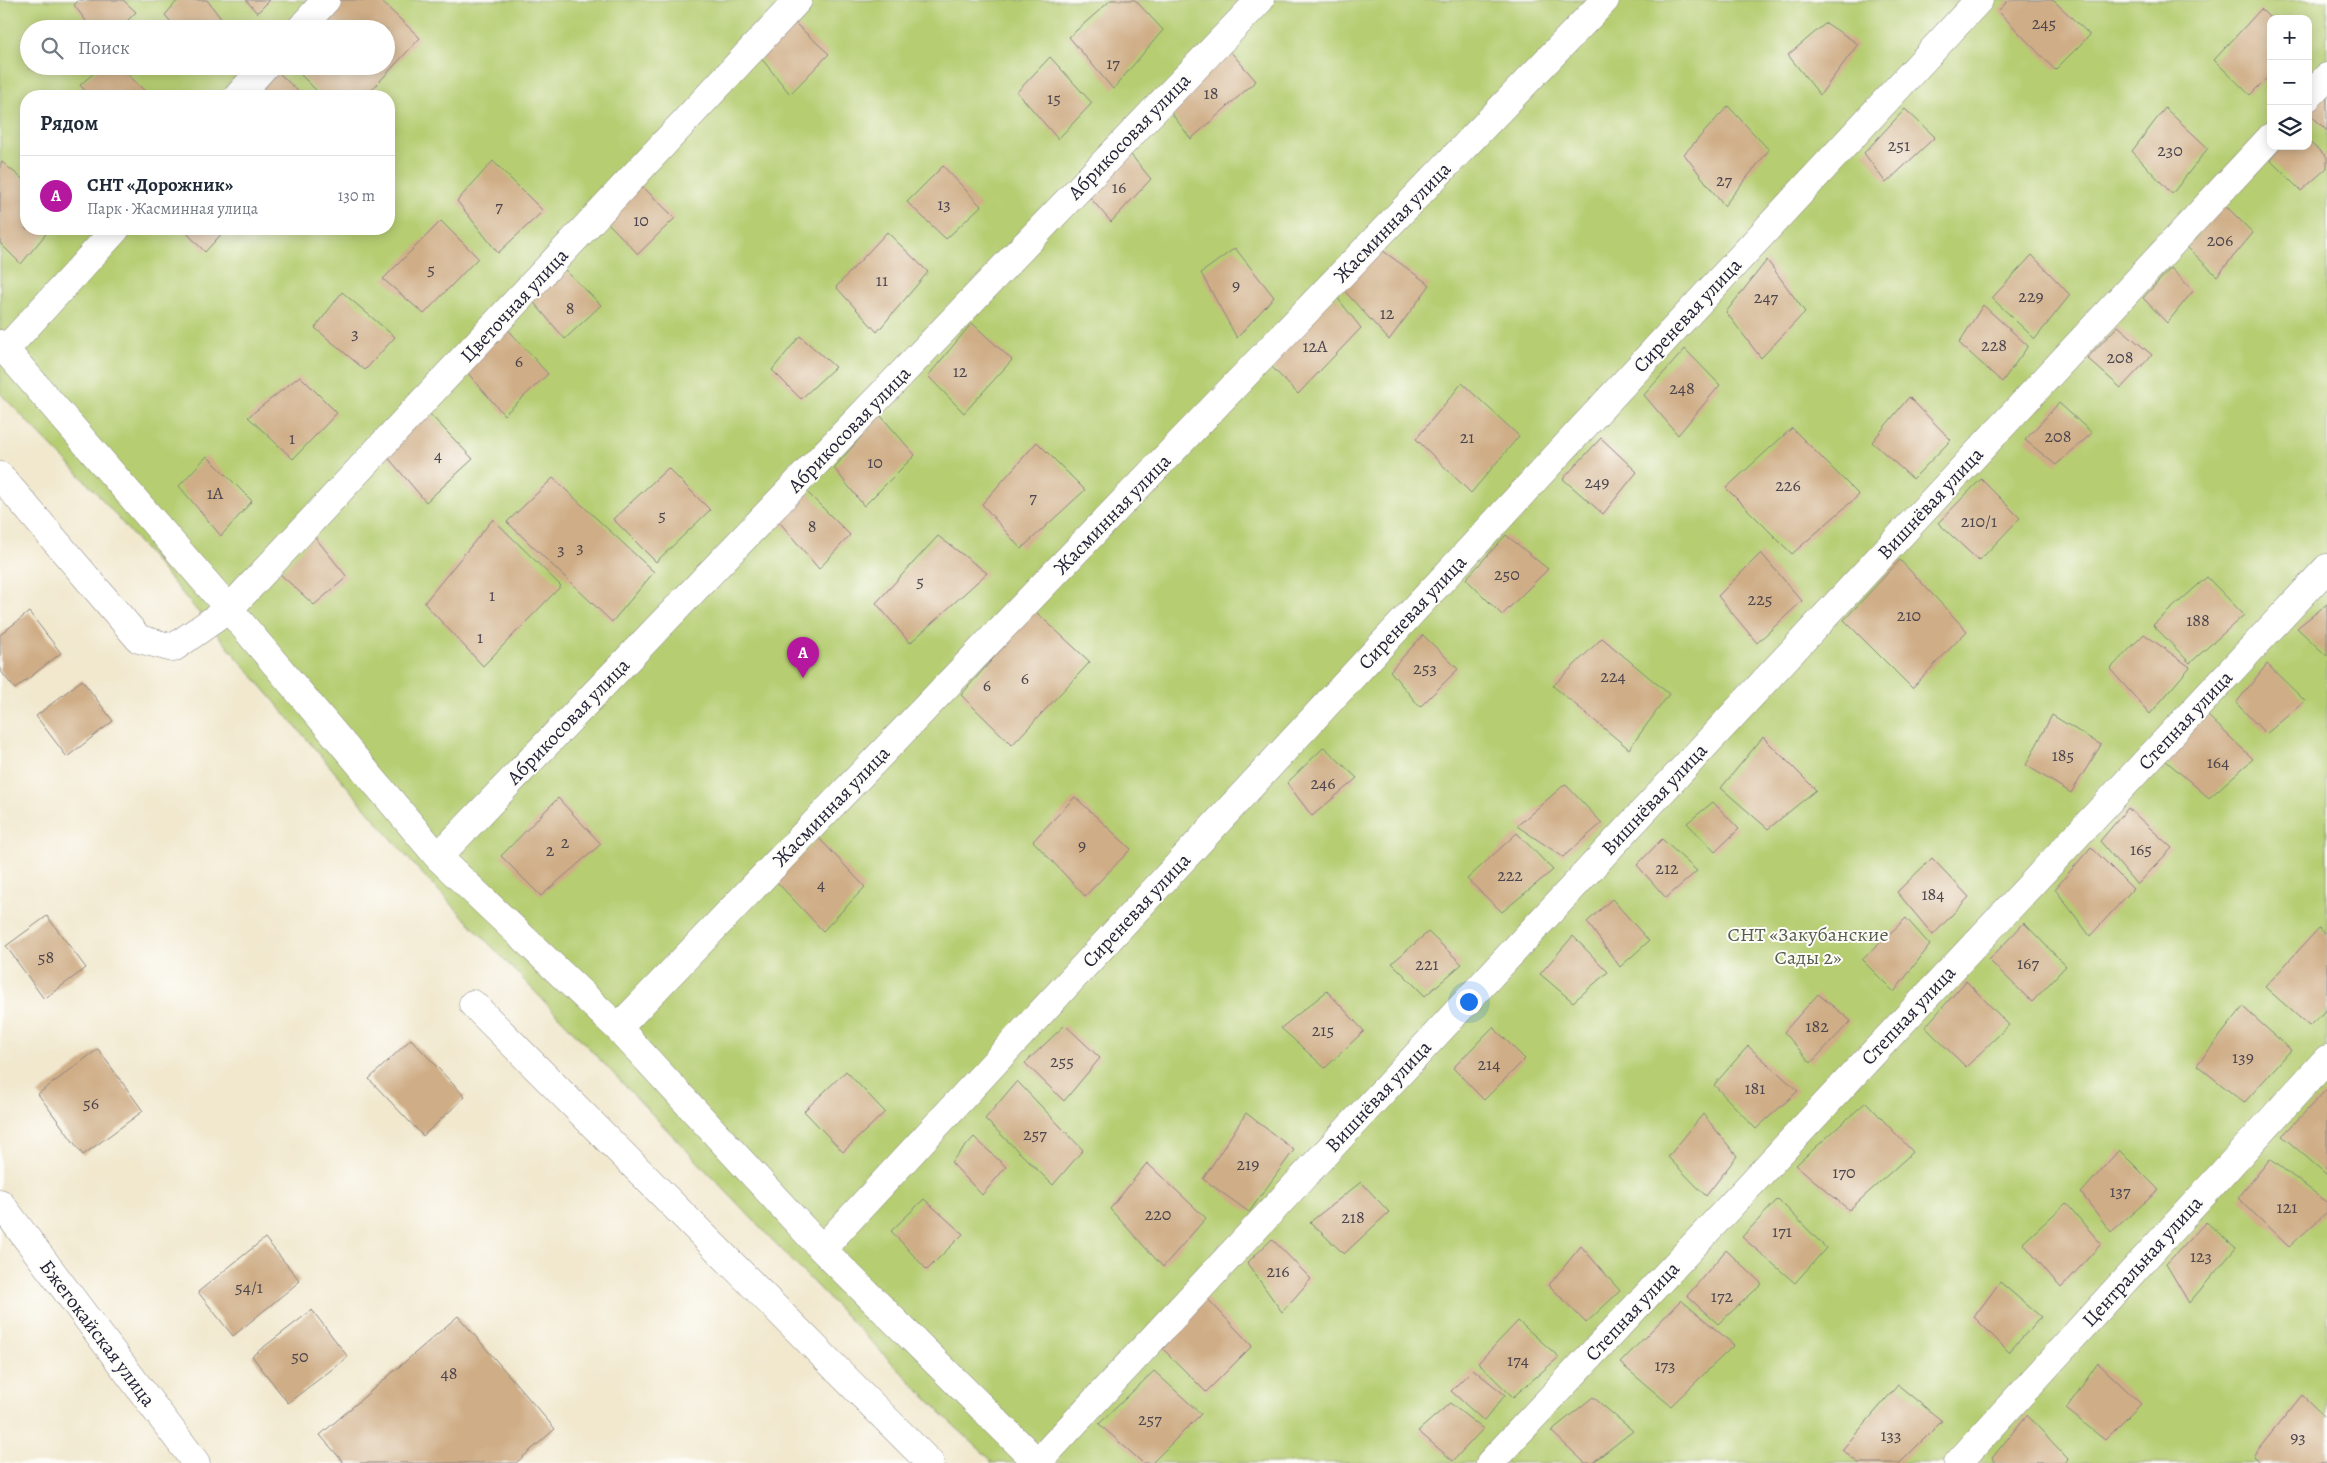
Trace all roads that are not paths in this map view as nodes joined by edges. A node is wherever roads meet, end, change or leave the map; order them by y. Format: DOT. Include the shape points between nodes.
graph roads {
  1 [pos="326,0"];
  2 [pos="798,0"];
  3 [pos="1260,0"];
  4 [pos="1605,0"];
  5 [pos="1979,0"];
  6 [pos="308,20"];
  7 [pos="257,75"];
  8 [pos="2327,77"];
  9 [pos="243,90"];
  10 [pos="2312,93"];
  11 [pos="2267,141"];
  12 [pos="110,235"];
  13 [pos="3,346"];
  14 [pos="0,476"];
  15 [pos="2327,568"];
  16 [pos="229,609"];
  17 [pos="438,857"];
  18 [pos="473,1004"];
  19 [pos="618,1028"];
  20 [pos="2327,1059"];
  21 [pos="0,1203"];
  22 [pos="822,1249"];
  23 [pos="1037,1462"];
  24 [pos="196,1463"];
  25 [pos="930,1463"];
  26 [pos="1490,1463"];
  27 [pos="1958,1463"];
  1 -- 6 [label="street"];
  2 -- 16 [label="street, Цветочная улица"];
  3 -- 17 [label="street, Абрикосовая улица"];
  4 -- 19 [label="street, Жасминная улица"];
  5 -- 22 [label="street, Сиреневая улица"];
  7 -- 9 [label="street"];
  8 -- 10 [label="street"];
  11 -- 23 [label="street, Вишнёвая улица"];
  12 -- 13 [label="street"];
  13 -- 16 [label="street"];
  14 -- 16 [label="street, Цветочная улица" via="139,639 173,648"];
  15 -- 26 [label="street, Степная улица"];
  16 -- 17 [label="street"];
  17 -- 19 [label="street"];
  18 -- 25 [label="street"];
  19 -- 22 [label="street"];
  20 -- 27 [label="street, Центральная улица"];
  21 -- 24 [label="street, Бжегокайская улица"];
  22 -- 23 [label="street"];
}
